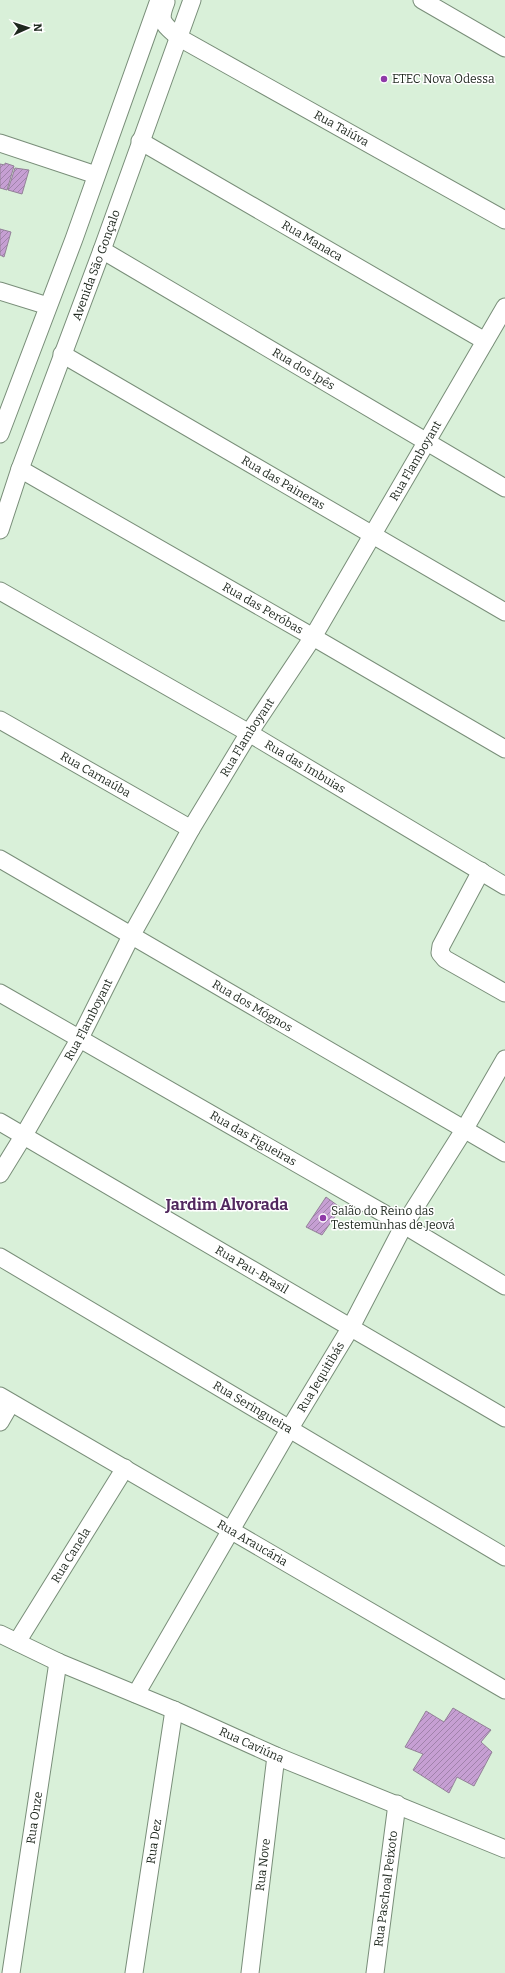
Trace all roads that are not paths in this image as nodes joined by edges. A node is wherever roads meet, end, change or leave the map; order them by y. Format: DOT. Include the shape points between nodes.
graph roads {
  1 [pos="159,0"];
  2 [pos="166,0"];
  3 [pos="192,0"];
  4 [pos="422,0"];
  5 [pos="178,37"];
  6 [pos="505,48"];
  7 [pos="140,141"];
  8 [pos="0,143"];
  9 [pos="96,175"];
  10 [pos="505,220"];
  11 [pos="102,250"];
  12 [pos="0,291"];
  13 [pos="48,306"];
  14 [pos="505,307"];
  15 [pos="485,342"];
  16 [pos="62,354"];
  17 [pos="0,434"];
  18 [pos="426,442"];
  19 [pos="20,469"];
  20 [pos="505,488"];
  21 [pos="0,530"];
  22 [pos="373,534"];
  23 [pos="0,591"];
  24 [pos="505,612"];
  25 [pos="313,637"];
  26 [pos="0,720"];
  27 [pos="249,733"];
  28 [pos="505,750"];
  29 [pos="191,829"];
  30 [pos="0,859"];
  31 [pos="481,871"];
  32 [pos="505,886"];
  33 [pos="131,936"];
  34 [pos="0,993"];
  35 [pos="505,993"];
  36 [pos="80,1038"];
  37 [pos="505,1059"];
  38 [pos="0,1122"];
  39 [pos="464,1130"];
  40 [pos="24,1135"];
  41 [pos="505,1153"];
  42 [pos="0,1174"];
  43 [pos="404,1225"];
  44 [pos="0,1257"];
  45 [pos="505,1286"];
  46 [pos="351,1326"];
  47 [pos="6,1400"];
  48 [pos="505,1418"];
  49 [pos="0,1422"];
  50 [pos="290,1428"];
  51 [pos="125,1468"];
  52 [pos="232,1530"];
  53 [pos="505,1557"];
  54 [pos="0,1634"];
  55 [pos="17,1642"];
  56 [pos="58,1662"];
  57 [pos="505,1690"];
  58 [pos="136,1694"];
  59 [pos="174,1710"];
  60 [pos="276,1756"];
  61 [pos="397,1804"];
  62 [pos="505,1849"];
  63 [pos="11,1973"];
  64 [pos="134,1973"];
  65 [pos="250,1973"];
  66 [pos="375,1973"];
  1 -- 9 [label="street"];
  2 -- 5 [label="street, Rua Taiúva" via="161,16 163,24"];
  3 -- 5 [label="street, Avenida São Gonçalo"];
  4 -- 6 [label="street"];
  5 -- 7 [label="street, Avenida São Gonçalo"];
  5 -- 10 [label="street, Rua Taiúva"];
  7 -- 11 [label="street, Avenida São Gonçalo"];
  7 -- 15 [label="street, Rua Manaca"];
  8 -- 9 [label="street"];
  9 -- 13 [label="street"];
  11 -- 16 [label="street, Avenida São Gonçalo"];
  11 -- 18 [label="street, Rua dos Ipês"];
  12 -- 13 [label="street"];
  13 -- 17 [label="street"];
  14 -- 15 [label="street, Rua Flamboyant"];
  15 -- 18 [label="street, Rua Flamboyant"];
  16 -- 19 [label="street, Avenida São Gonçalo"];
  16 -- 22 [label="street, Rua das Paineras"];
  18 -- 20 [label="street, Rua dos Ipês"];
  18 -- 22 [label="street, Rua Flamboyant"];
  19 -- 21 [label="street, Avenida São Gonçalo"];
  19 -- 25 [label="street, Rua das Peróbas"];
  22 -- 24 [label="street, Rua das Paineras"];
  22 -- 25 [label="street, Rua Flamboyant"];
  23 -- 27 [label="street, Rua das Imbuias"];
  25 -- 27 [label="street, Rua Flamboyant"];
  25 -- 28 [label="street, Rua das Peróbas"];
  26 -- 29 [label="street, Rua Carnaúba"];
  27 -- 29 [label="street, Rua Flamboyant"];
  27 -- 31 [label="street, Rua das Imbuias"];
  29 -- 33 [label="street, Rua Flamboyant"];
  30 -- 33 [label="street, Rua dos Mógnos"];
  31 -- 32 [label="street, Rua das Imbuias"];
  31 -- 35 [label="street" via="441,946 440,953 445,959"];
  33 -- 36 [label="street, Rua Flamboyant"];
  33 -- 39 [label="street, Rua dos Mógnos"];
  34 -- 36 [label="street, Rua das Figueiras"];
  36 -- 40 [label="street, Rua Flamboyant"];
  36 -- 43 [label="street, Rua das Figueiras"];
  37 -- 39 [label="street, Rua Jequitibás"];
  38 -- 40 [label="street, Rua Pau-Brasil"];
  39 -- 41 [label="street, Rua dos Mógnos"];
  39 -- 43 [label="street, Rua Jequitibás"];
  40 -- 42 [label="street, Rua Flamboyant"];
  40 -- 46 [label="street, Rua Pau-Brasil"];
  43 -- 45 [label="street, Rua das Figueiras"];
  43 -- 46 [label="street, Rua Jequitibás"];
  44 -- 50 [label="street, Rua Seringueira"];
  46 -- 48 [label="street, Rua Pau-Brasil"];
  46 -- 50 [label="street, Rua Jequitibás"];
  47 -- 49 [label="street"];
  47 -- 51 [label="street, Rua Araucária"];
  50 -- 52 [label="street, Rua Jequitibás"];
  50 -- 53 [label="street, Rua Seringueira"];
  51 -- 52 [label="street, Rua Araucária"];
  51 -- 55 [label="street, Rua Canela"];
  52 -- 57 [label="street, Rua Araucária"];
  52 -- 58 [label="street, Rua Jequitibás"];
  54 -- 55 [label="street, Rua Caviúna"];
  55 -- 56 [label="street, Rua Caviúna"];
  56 -- 58 [label="street, Rua Caviúna"];
  56 -- 63 [label="street, Rua Onze"];
  58 -- 59 [label="street, Rua Caviúna"];
  59 -- 60 [label="street, Rua Caviúna"];
  59 -- 64 [label="street, Rua Dez"];
  60 -- 61 [label="street, Rua Caviúna"];
  60 -- 65 [label="street, Rua Nove"];
  61 -- 62 [label="street, Rua Caviúna"];
  61 -- 66 [label="street, Rua Paschoal Peixoto"];
}
